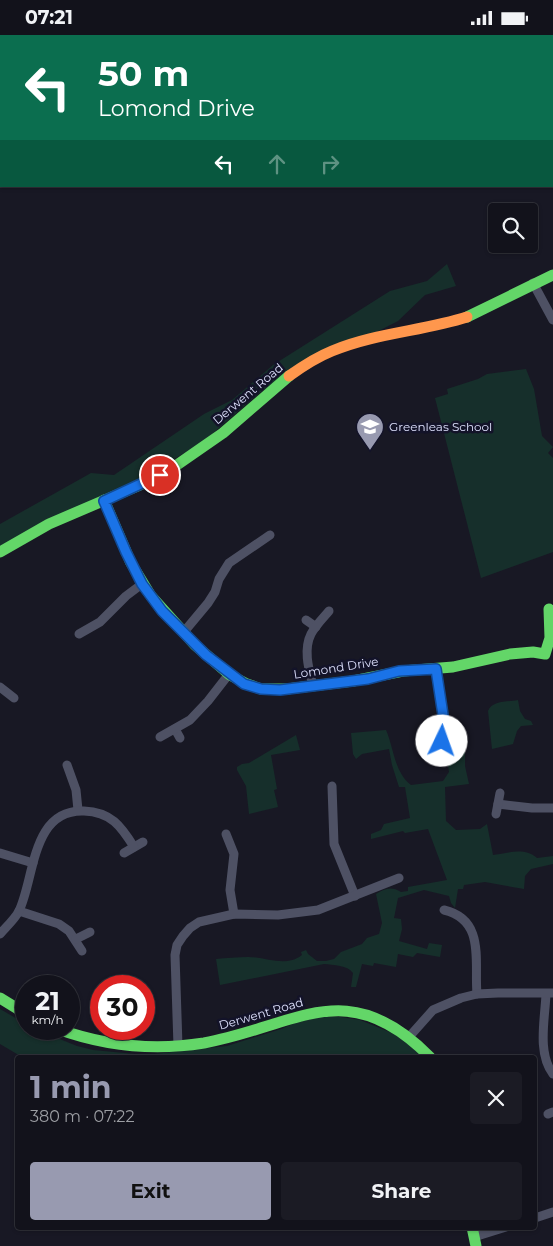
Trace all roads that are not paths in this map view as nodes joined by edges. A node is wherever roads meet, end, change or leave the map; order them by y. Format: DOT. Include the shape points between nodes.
graph roads {
  1 [pos="553,275"];
  2 [pos="533,283"];
  3 [pos="553,320"];
  4 [pos="104,501"];
  5 [pos="270,535"];
  6 [pos="0,552"];
  7 [pos="142,584"];
  8 [pos="549,609"];
  9 [pos="329,611"];
  10 [pos="306,620"];
  11 [pos="316,627"];
  12 [pos="183,633"];
  13 [pos="79,634"];
  14 [pos="549,657"];
  15 [pos="436,669"];
  16 [pos="229,673"];
  17 [pos="312,686"];
  18 [pos="0,687"];
  19 [pos="14,698"];
  20 [pos="175,729"];
  21 [pos="160,737"];
  22 [pos="180,739"];
  23 [pos="430,740"];
  24 [pos="442,741"];
  25 [pos="452,743"];
  26 [pos="68,764"];
  27 [pos="332,786"];
  28 [pos="500,793"];
  29 [pos="498,804"];
  30 [pos="553,808"];
  31 [pos="78,810"];
  32 [pos="496,814"];
  33 [pos="226,834"];
  34 [pos="143,842"];
  35 [pos="134,847"];
  36 [pos="0,853"];
  37 [pos="124,853"];
  38 [pos="33,863"];
  39 [pos="399,878"];
  40 [pos="355,897"];
  41 [pos="444,910"];
  42 [pos="19,911"];
  43 [pos="234,914"];
  44 [pos="90,932"];
  45 [pos="0,934"];
  46 [pos="76,939"];
  47 [pos="82,951"];
  48 [pos="476,994"];
  49 [pos="550,994"];
  50 [pos="0,998"];
  51 [pos="15,1007"];
  52 [pos="80,1035"];
  53 [pos="409,1037"];
  54 [pos="178,1046"];
  55 [pos="428,1055"];
  56 [pos="553,1074"];
  57 [pos="553,1212"];
  58 [pos="537,1217"];
  59 [pos="496,1230"];
  60 [pos="474,1237"];
  1 -- 2 [label="street, Derwent Road"];
  2 -- 3 [label="street"];
  2 -- 4 [label="street, Derwent Road" via="485,310 458,320 385,335 331,352 284,379 206,446 171,469"];
  4 -- 6 [label="street, Derwent Road" via="41,528"];
  4 -- 7 [label="street, Lomond Drive"];
  5 -- 12 [label="street" via="251,541 229,563 208,603"];
  7 -- 12 [label="street, Lomond Drive"];
  7 -- 13 [label="street" via="126,596 96,630"];
  8 -- 14 [label="street, Lomond Drive"];
  9 -- 11 [label="street"];
  10 -- 11 [label="street"];
  11 -- 17 [label="street" via="311,634 307,657"];
  12 -- 16 [label="street, Lomond Drive"];
  14 -- 15 [label="street, Lomond Drive" via="523,651"];
  15 -- 17 [label="street, Lomond Drive" via="399,671 368,679"];
  15 -- 24 [label="street" via="443,715"];
  16 -- 17 [label="street, Lomond Drive" via="244,684 261,689"];
  16 -- 20 [label="street" via="190,720"];
  18 -- 19 [label="street"];
  20 -- 21 [label="street"];
  20 -- 22 [label="street"];
  23 -- 24 [label="street"];
  24 -- 25 [label="street"];
  26 -- 31 [label="street"];
  27 -- 40 [label="street" via="334,844"];
  28 -- 29 [label="street"];
  29 -- 30 [label="street"];
  29 -- 32 [label="street"];
  31 -- 35 [label="street" via="102,813 110,818 121,827"];
  31 -- 38 [label="street" via="57,819 47,830"];
  33 -- 43 [label="street" via="234,854 230,890"];
  34 -- 35 [label="street"];
  35 -- 37 [label="street"];
  36 -- 38 [label="street"];
  38 -- 42 [label="street"];
  39 -- 40 [label="street"];
  40 -- 43 [label="street" via="318,910 278,915"];
  41 -- 48 [label="street" via="469,923 474,933"];
  42 -- 45 [label="street"];
  42 -- 46 [label="street" via="59,924"];
  43 -- 54 [label="street" via="199,922 177,945"];
  44 -- 46 [label="street"];
  46 -- 47 [label="street"];
  48 -- 49 [label="street"];
  48 -- 53 [label="street" via="433,1010"];
  49 -- 56 [label="street" via="544,1034 546,1060"];
  50 -- 51 [label="street"];
  52 -- 54 [label="street, Derwent Road" via="140,1048"];
  53 -- 54 [label="street, Derwent Road" via="362,1014 322,1011 222,1040"];
  53 -- 55 [label="street, Derwent Road"];
  57 -- 58 [label="street"];
  59 -- 60 [label="street"];
}
